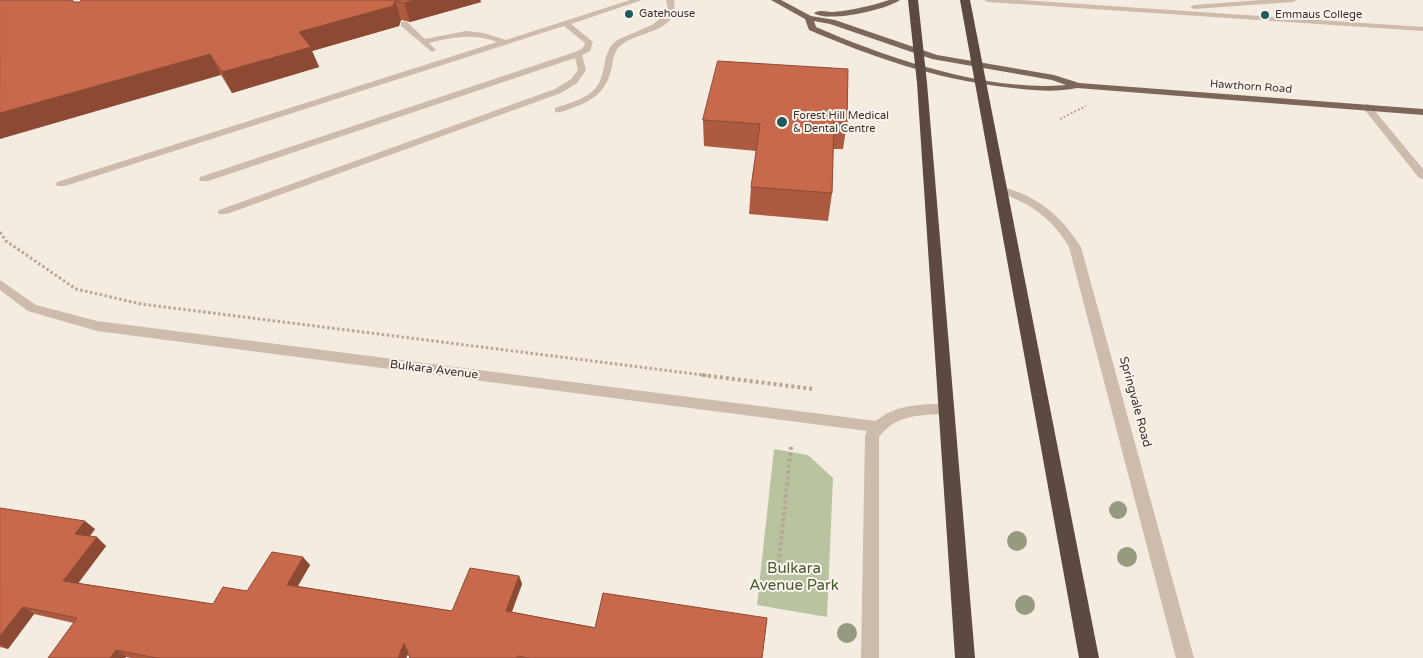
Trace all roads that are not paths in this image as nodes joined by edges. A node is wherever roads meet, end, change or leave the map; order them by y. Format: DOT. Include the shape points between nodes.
graph roads {
  1 [pos="638,0"];
  2 [pos="670,0"];
  3 [pos="775,0"];
  4 [pos="896,0"];
  5 [pos="913,0"];
  6 [pos="965,0"];
  7 [pos="988,0"];
  8 [pos="1293,0"];
  9 [pos="1117,8"];
  10 [pos="795,11"];
  11 [pos="809,18"];
  12 [pos="404,24"];
  13 [pos="566,24"];
  14 [pos="1423,29"];
  15 [pos="424,42"];
  16 [pos="507,43"];
  17 [pos="432,50"];
  18 [pos="919,52"];
  19 [pos="578,54"];
  20 [pos="979,66"];
  21 [pos="921,68"];
  22 [pos="982,82"];
  23 [pos="1078,86"];
  24 [pos="1367,107"];
  25 [pos="558,110"];
  26 [pos="1423,112"];
  27 [pos="1423,176"];
  28 [pos="204,179"];
  29 [pos="61,184"];
  30 [pos="1002,190"];
  31 [pos="223,212"];
  32 [pos="0,284"];
  33 [pos="947,409"];
  34 [pos="878,427"];
  35 [pos="870,658"];
  36 [pos="965,658"];
  37 [pos="1088,658"];
  38 [pos="1186,658"];
  1 -- 13 [label="street"];
  2 -- 25 [label="street" via="672,8 668,18 619,43 611,51 605,80 599,90"];
  3 -- 10 [label="main road, Hawthorn Road"];
  4 -- 10 [label="main road" via="856,12"];
  5 -- 18 [label="highway"];
  6 -- 20 [label="highway"];
  7 -- 9 [label="street"];
  8 -- 9 [label="street"];
  9 -- 14 [label="street"];
  10 -- 11 [label="main road, Hawthorn Road"];
  11 -- 18 [label="main road, Hawthorn Road" via="832,22"];
  11 -- 21 [label="main road, Hawthorn Road" via="812,28 825,34"];
  12 -- 15 [label="street"];
  13 -- 16 [label="street"];
  13 -- 19 [label="street" via="589,42 587,49"];
  15 -- 16 [label="street" via="472,32"];
  15 -- 17 [label="street"];
  16 -- 29 [label="street"];
  18 -- 20 [label="main road, Hawthorn Road"];
  18 -- 21 [label="highway"];
  19 -- 28 [label="street"];
  19 -- 31 [label="street" via="582,70 574,81 558,91"];
  20 -- 22 [label="highway"];
  20 -- 23 [label="main road, Hawthorn Road" via="1054,78"];
  21 -- 22 [label="main road, Hawthorn Road"];
  21 -- 33 [label="highway"];
  22 -- 23 [label="main road, Hawthorn Road" via="1055,90"];
  22 -- 30 [label="highway"];
  23 -- 24 [label="main road, Hawthorn Road"];
  24 -- 26 [label="main road, Hawthorn Road"];
  24 -- 27 [label="street"];
  30 -- 37 [label="highway"];
  30 -- 38 [label="street, Springvale Road" via="1036,203 1049,213 1064,227 1075,247"];
  32 -- 34 [label="street, Bulkara Avenue" via="32,308 97,326"];
  33 -- 34 [label="street" via="900,412"];
  33 -- 36 [label="highway"];
  34 -- 35 [label="street" via="872,436 871,447"];
}
